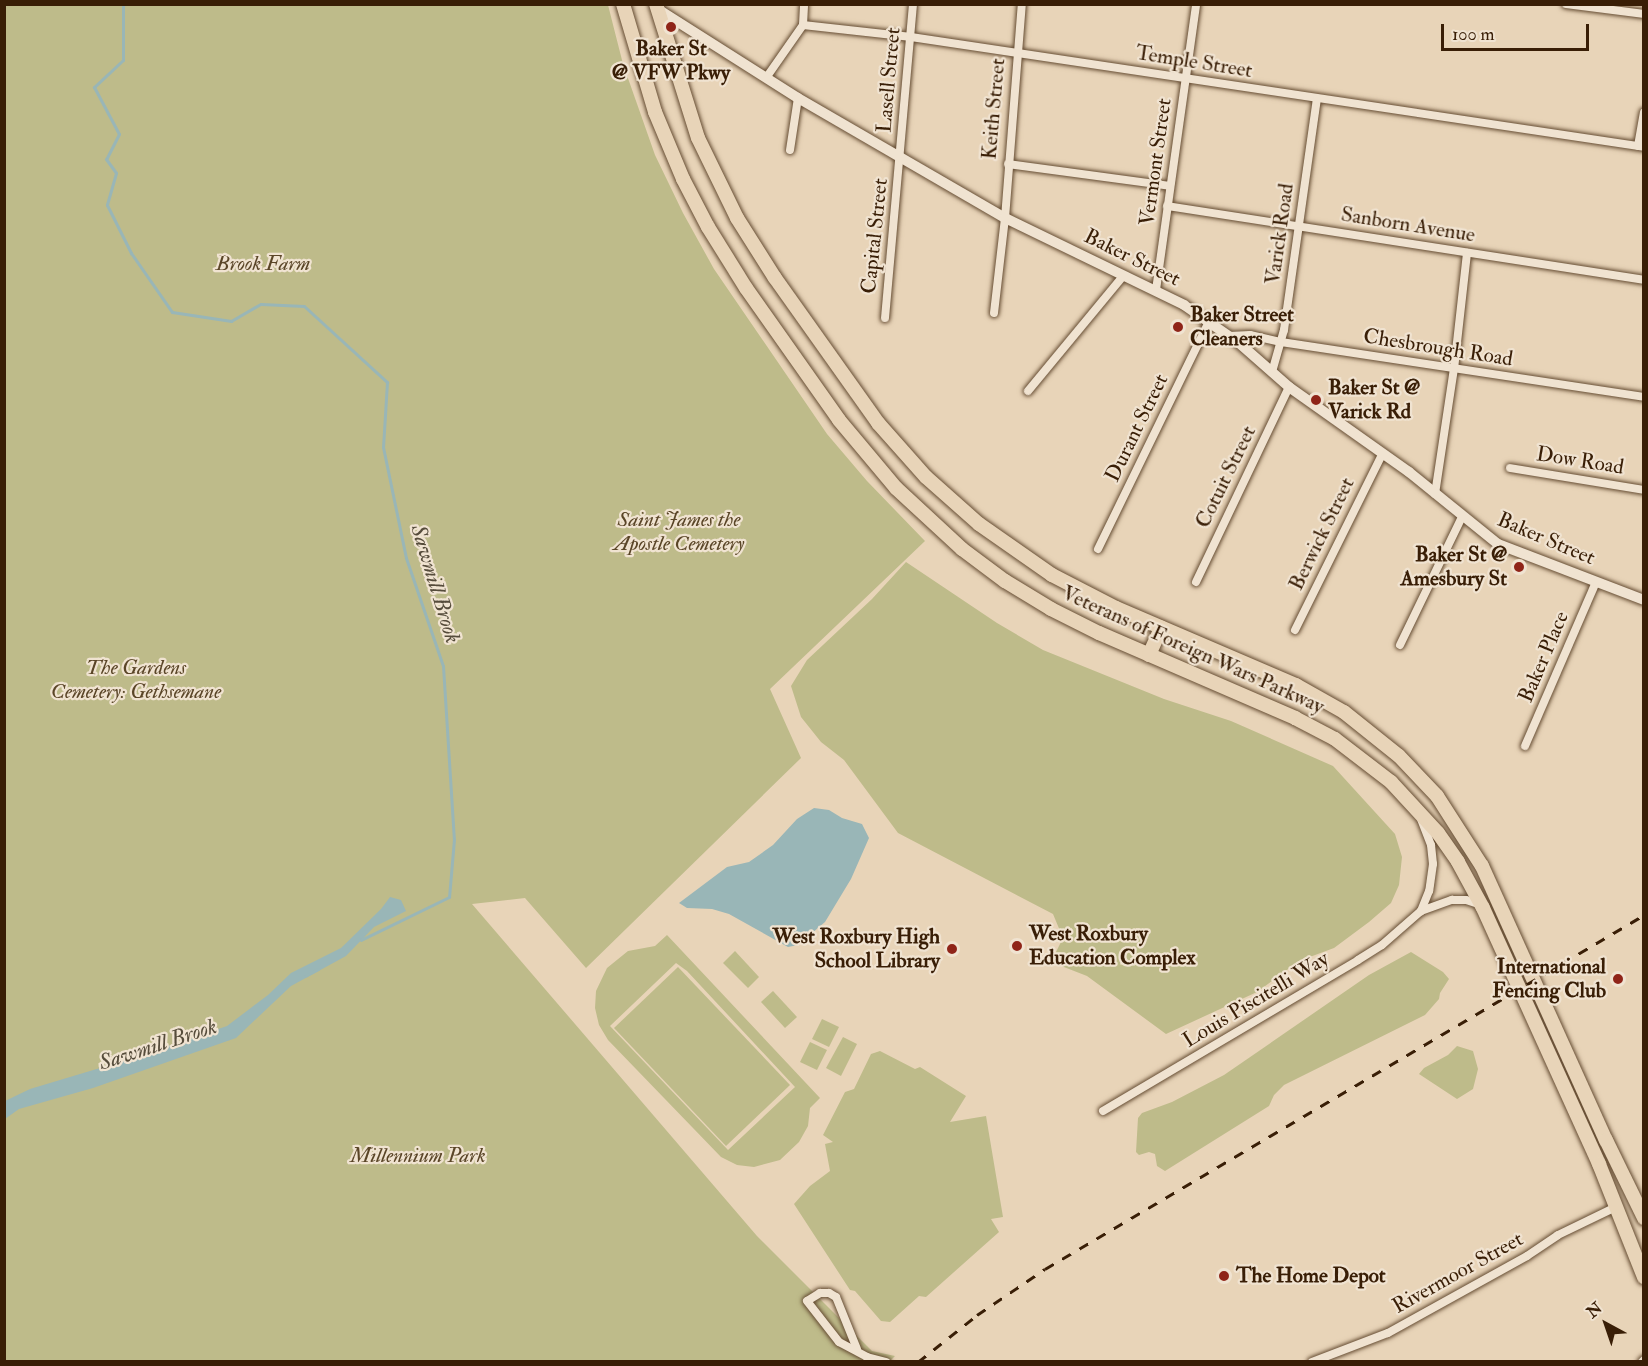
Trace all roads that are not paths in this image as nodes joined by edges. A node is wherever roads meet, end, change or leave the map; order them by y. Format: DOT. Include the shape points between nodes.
graph roads {
  1 [pos="623,4"];
  2 [pos="804,4"];
  3 [pos="914,4"];
  4 [pos="1022,4"];
  5 [pos="1196,4"];
  6 [pos="1566,4"];
  7 [pos="656,6"];
  8 [pos="1644,14"];
  9 [pos="803,25"];
  10 [pos="911,37"];
  11 [pos="1017,53"];
  12 [pos="766,78"];
  13 [pos="1186,79"];
  14 [pos="798,98"];
  15 [pos="1317,99"];
  16 [pos="1644,112"];
  17 [pos="1641,146"];
  18 [pos="789,150"];
  19 [pos="901,158"];
  20 [pos="1008,164"];
  21 [pos="1170,186"];
  22 [pos="1167,206"];
  23 [pos="1005,218"];
  24 [pos="1299,225"];
  25 [pos="1467,253"];
  26 [pos="1123,276"];
  27 [pos="1644,280"];
  28 [pos="1156,290"];
  29 [pos="994,313"];
  30 [pos="885,318"];
  31 [pos="1208,322"];
  32 [pos="1228,336"];
  33 [pos="1281,342"];
  34 [pos="1454,369"];
  35 [pos="1272,372"];
  36 [pos="1289,387"];
  37 [pos="1028,391"];
  38 [pos="1644,397"];
  39 [pos="1382,455"];
  40 [pos="1510,468"];
  41 [pos="1644,490"];
  42 [pos="1435,494"];
  43 [pos="1462,517"];
  44 [pos="1098,549"];
  45 [pos="1196,582"];
  46 [pos="1596,582"];
  47 [pos="1644,600"];
  48 [pos="1161,628"];
  49 [pos="1295,630"];
  50 [pos="1400,645"];
  51 [pos="1149,655"];
  52 [pos="1525,746"];
  53 [pos="1416,807"];
  54 [pos="1481,905"];
  55 [pos="1421,910"];
  56 [pos="1103,1111"];
  57 [pos="1616,1207"];
  58 [pos="1644,1218"];
  59 [pos="1644,1277"];
  60 [pos="857,1349"];
  61 [pos="886,1362"];
  62 [pos="1312,1362"];
  1 -- 51 [label="highway, Veterans of Foreign Wars Parkway" via="655,112 699,211 746,288 860,448 927,519 990,570 1067,618"];
  2 -- 9 [label="street"];
  3 -- 10 [label="street, Lasell Street"];
  4 -- 11 [label="street, Keith Street"];
  5 -- 13 [label="street, Vermont Street"];
  6 -- 8 [label="street"];
  7 -- 12 [label="street, Baker Street"];
  7 -- 48 [label="highway, Veterans of Foreign Wars Parkway" via="698,138 728,203 780,286 890,437 952,502 1007,546 1083,592"];
  9 -- 10 [label="street, Temple Street"];
  9 -- 12 [label="street"];
  10 -- 11 [label="street, Temple Street"];
  10 -- 19 [label="street, Lasell Street"];
  11 -- 13 [label="street, Temple Street"];
  11 -- 20 [label="street, Keith Street"];
  12 -- 14 [label="street, Baker Street"];
  13 -- 15 [label="street, Temple Street"];
  13 -- 21 [label="street, Vermont Street"];
  14 -- 18 [label="street"];
  14 -- 19 [label="street, Baker Street"];
  15 -- 17 [label="street, Temple Street"];
  15 -- 24 [label="street, Varick Road"];
  16 -- 17 [label="street"];
  19 -- 23 [label="street, Baker Street"];
  19 -- 30 [label="street, Capital Street"];
  20 -- 21 [label="street"];
  20 -- 23 [label="street, Keith Street"];
  21 -- 22 [label="street, Vermont Street"];
  22 -- 24 [label="street, Sanborn Avenue"];
  22 -- 28 [label="street, Vermont Street"];
  23 -- 26 [label="street, Baker Street"];
  23 -- 29 [label="street, Keith Street"];
  24 -- 25 [label="street, Sanborn Avenue"];
  24 -- 33 [label="street, Varick Road"];
  25 -- 27 [label="street, Sanborn Avenue"];
  25 -- 34 [label="street"];
  26 -- 28 [label="street, Baker Street"];
  26 -- 37 [label="street"];
  28 -- 31 [label="street, Baker Street"];
  31 -- 32 [label="street, Baker Street"];
  31 -- 44 [label="street, Durant Street"];
  32 -- 33 [label="street, Chesbrough Road" via="1250,335"];
  32 -- 35 [label="street, Baker Street"];
  33 -- 34 [label="street, Chesbrough Road"];
  33 -- 35 [label="street, Varick Road"];
  34 -- 38 [label="street, Chesbrough Road"];
  34 -- 42 [label="street"];
  35 -- 36 [label="street, Baker Street"];
  36 -- 39 [label="street, Baker Street"];
  36 -- 45 [label="street, Cotuit Street"];
  39 -- 42 [label="street, Baker Street"];
  39 -- 49 [label="street, Berwick Street"];
  40 -- 41 [label="street, Dow Road"];
  42 -- 43 [label="street, Baker Street"];
  43 -- 46 [label="street, Baker Street" via="1498,544"];
  43 -- 50 [label="street"];
  46 -- 47 [label="street, Baker Street"];
  46 -- 52 [label="street, Baker Place"];
  48 -- 51 [label="highway"];
  48 -- 58 [label="highway, Veterans of Foreign Wars Parkway" via="1328,702 1386,744 1437,796 1482,866"];
  51 -- 53 [label="highway, Veterans of Foreign Wars Parkway" via="1327,734 1371,764"];
  53 -- 54 [label="highway, Veterans of Foreign Wars Parkway" via="1452,853"];
  53 -- 55 [label="street, Louis Piscitelli Way" via="1431,845 1433,864"];
  54 -- 55 [label="street, Louis Piscitelli Way" via="1452,900"];
  54 -- 57 [label="highway, Veterans of Foreign Wars Parkway"];
  55 -- 56 [label="street, Louis Piscitelli Way" via="1382,945"];
  57 -- 59 [label="highway, Veterans of Foreign Wars Parkway"];
  57 -- 62 [label="street, Rivermoor Street" via="1558,1235 1388,1333"];
  60 -- 60 [label="street" via="836,1298 820,1293 807,1301 839,1342"];
  60 -- 61 [label="street" via="867,1357"];
}
